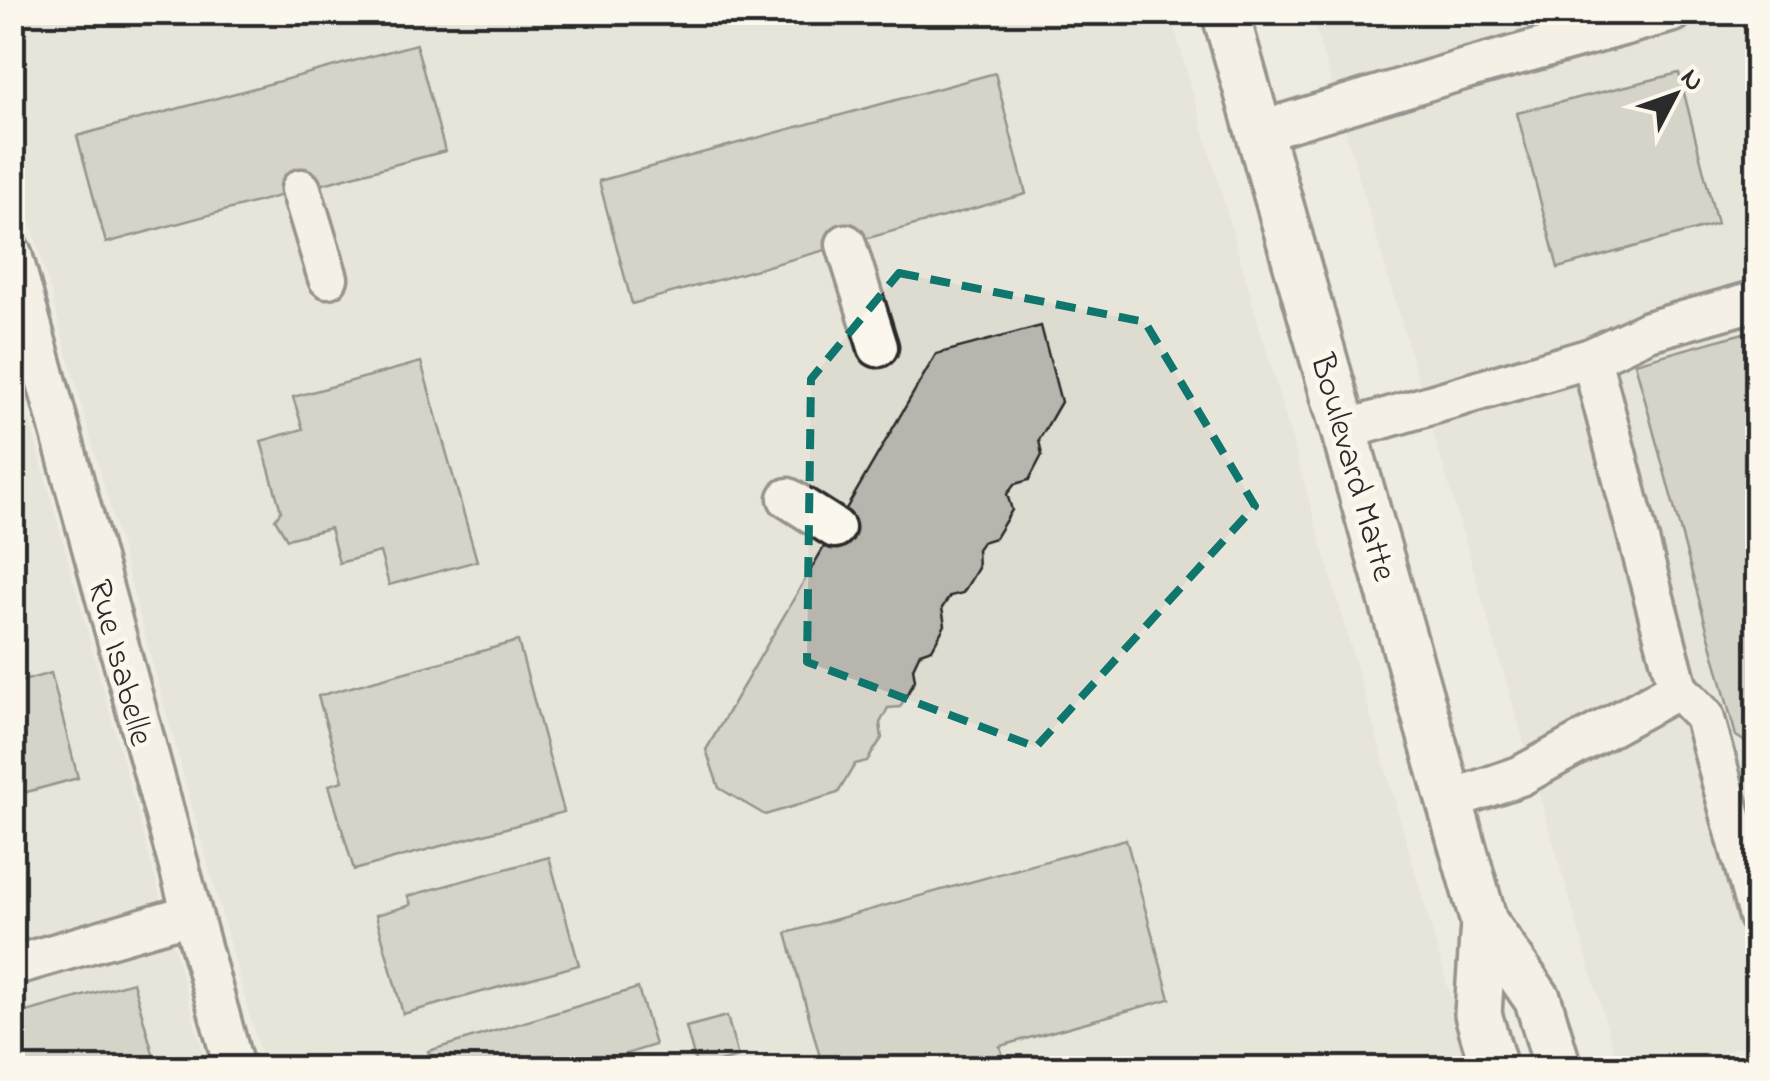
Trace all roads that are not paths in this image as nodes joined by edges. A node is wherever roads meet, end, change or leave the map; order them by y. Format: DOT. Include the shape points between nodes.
graph roads {
  1 [pos="1225,12"];
  2 [pos="1673,12"];
  3 [pos="1260,131"];
  4 [pos="301,189"];
  5 [pos="846,244"];
  6 [pos="12,254"];
  7 [pos="328,278"];
  8 [pos="1758,300"];
  9 [pos="878,347"];
  10 [pos="1591,358"];
  11 [pos="1345,430"];
  12 [pos="788,498"];
  13 [pos="835,528"];
  14 [pos="1678,689"];
  15 [pos="1450,800"];
  16 [pos="191,914"];
  17 [pos="1758,916"];
  18 [pos="1484,922"];
  19 [pos="12,966"];
  20 [pos="234,1068"];
  21 [pos="1494,1068"];
  22 [pos="1558,1068"];
  1 -- 3 [label="main road, Boulevard Matte"];
  2 -- 3 [label="street"];
  3 -- 11 [label="main road, Boulevard Matte"];
  4 -- 7 [label="street"];
  5 -- 9 [label="street"];
  6 -- 16 [label="street, Rue Isabelle"];
  8 -- 10 [label="street" via="1648,330"];
  10 -- 11 [label="street"];
  10 -- 14 [label="street"];
  11 -- 15 [label="main road, Boulevard Matte"];
  12 -- 13 [label="street"];
  14 -- 15 [label="street" via="1520,776"];
  14 -- 17 [label="street" via="1704,716"];
  15 -- 18 [label="main road, Boulevard Matte"];
  16 -- 19 [label="street"];
  16 -- 20 [label="street, Rue Isabelle"];
  18 -- 21 [label="main road, Boulevard Matte" via="1478,1014"];
  18 -- 22 [label="main road, Boulevard Matte" via="1538,1000"];
}
